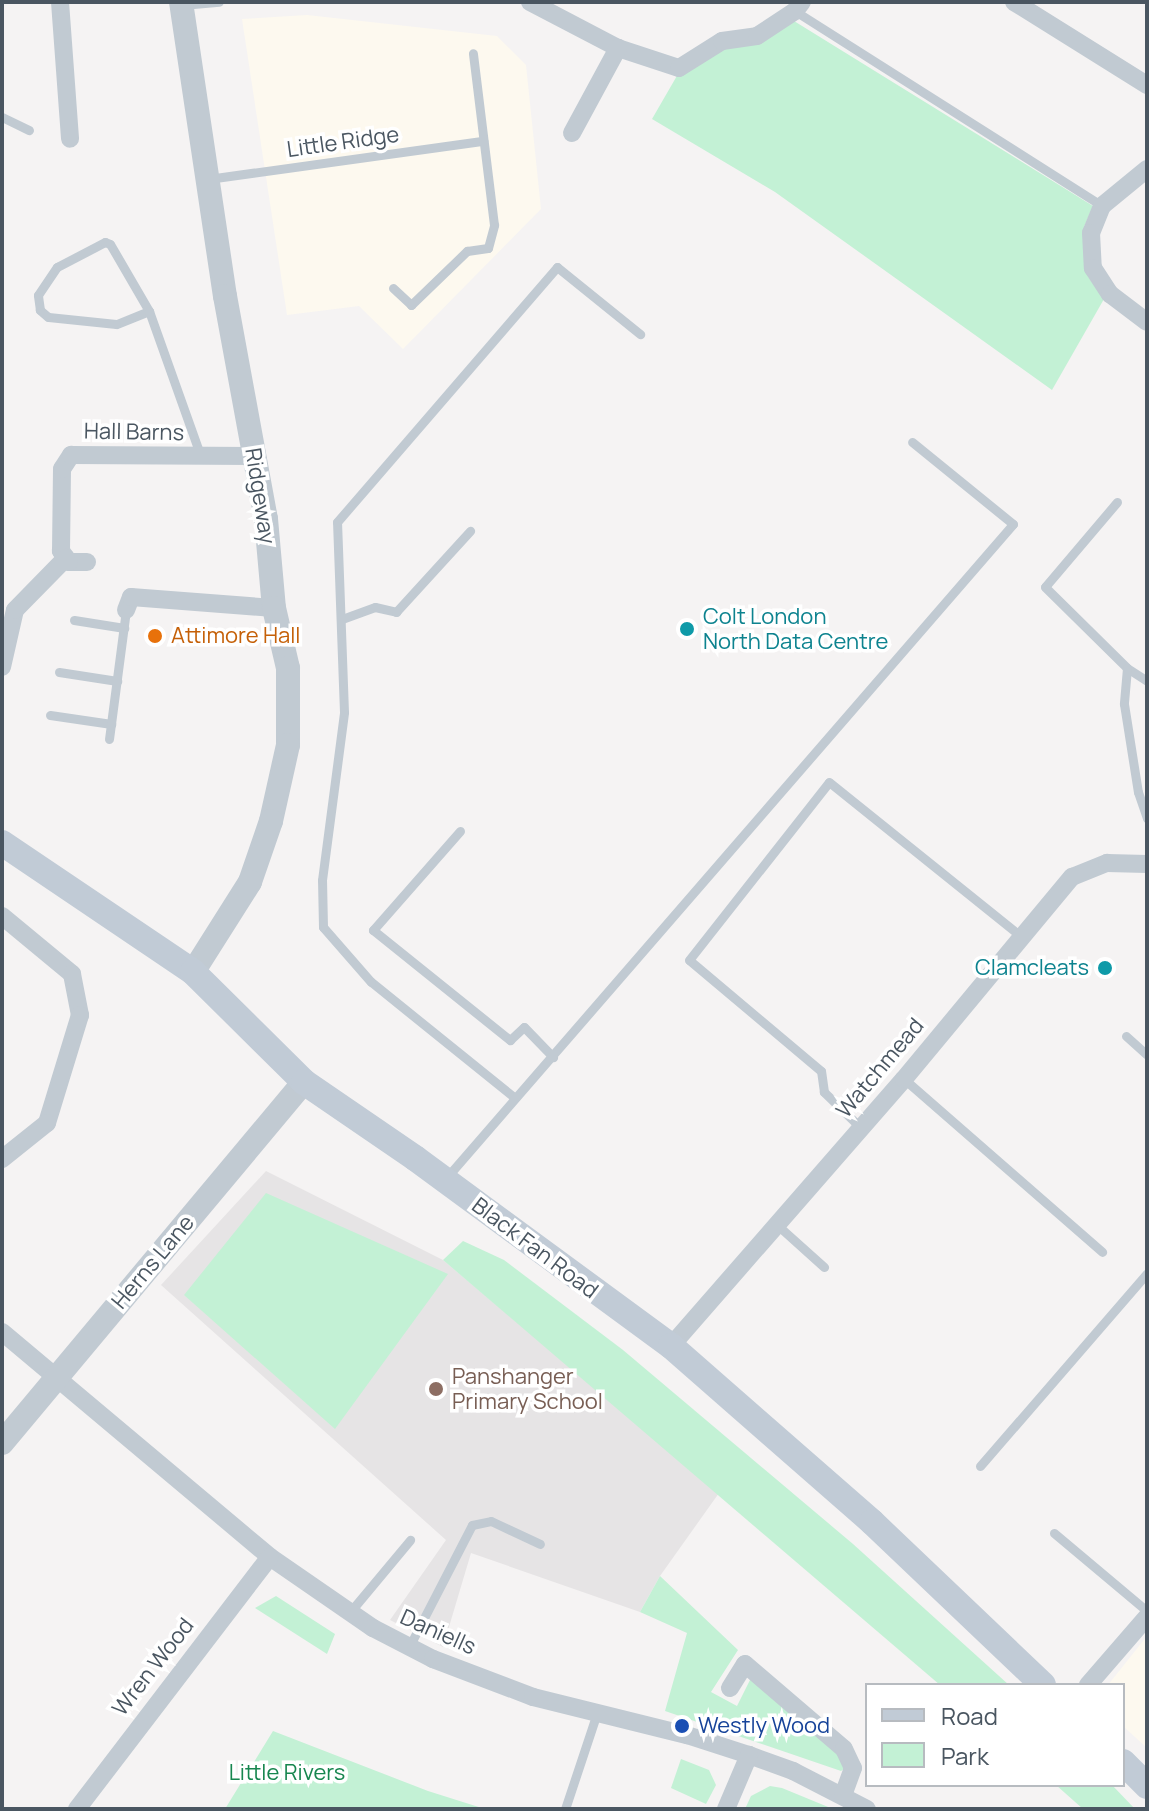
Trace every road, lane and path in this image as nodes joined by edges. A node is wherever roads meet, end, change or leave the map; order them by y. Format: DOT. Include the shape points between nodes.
graph roads {
  1 [pos="60,2"];
  2 [pos="219,2"];
  3 [pos="530,2"];
  4 [pos="1014,2"];
  5 [pos="182,3"];
  6 [pos="798,7"];
  7 [pos="618,48"];
  8 [pos="473,53"];
  9 [pos="1147,85"];
  10 [pos="2,117"];
  11 [pos="29,130"];
  12 [pos="572,133"];
  13 [pos="70,139"];
  14 [pos="483,141"];
  15 [pos="1147,169"];
  16 [pos="208,179"];
  17 [pos="1102,206"];
  18 [pos="393,288"];
  19 [pos="149,311"];
  20 [pos="1147,322"];
  21 [pos="640,334"];
  22 [pos="912,442"];
  23 [pos="254,456"];
  24 [pos="201,457"];
  25 [pos="1117,502"];
  26 [pos="470,531"];
  27 [pos="66,558"];
  28 [pos="87,562"];
  29 [pos="274,608"];
  30 [pos="125,619"];
  31 [pos="342,619"];
  32 [pos="74,620"];
  33 [pos="2,667"];
  34 [pos="1127,668"];
  35 [pos="59,672"];
  36 [pos="117,681"];
  37 [pos="1147,681"];
  38 [pos="50,715"];
  39 [pos="111,724"];
  40 [pos="109,739"];
  41 [pos="1147,818"];
  42 [pos="460,831"];
  43 [pos="2,843"];
  44 [pos="1147,848"];
  45 [pos="1146,864"];
  46 [pos="2,916"];
  47 [pos="1022,937"];
  48 [pos="193,972"];
  49 [pos="1126,1036"];
  50 [pos="1147,1055"];
  51 [pos="553,1057"];
  52 [pos="904,1079"];
  53 [pos="304,1082"];
  54 [pos="515,1098"];
  55 [pos="861,1128"];
  56 [pos="2,1159"];
  57 [pos="445,1180"];
  58 [pos="775,1223"];
  59 [pos="1102,1252"];
  60 [pos="824,1267"];
  61 [pos="1147,1273"];
  62 [pos="2,1332"];
  63 [pos="671,1346"];
  64 [pos="57,1375"];
  65 [pos="2,1443"];
  66 [pos="980,1466"];
  67 [pos="1054,1533"];
  68 [pos="410,1540"];
  69 [pos="540,1544"];
  70 [pos="270,1557"];
  71 [pos="350,1612"];
  72 [pos="1147,1614"];
  73 [pos="409,1647"];
  74 [pos="1041,1683"];
  75 [pos="1090,1683"];
  76 [pos="730,1688"];
  77 [pos="597,1713"];
  78 [pos="749,1755"];
  79 [pos="1125,1764"];
  80 [pos="1147,1786"];
  81 [pos="843,1795"];
  82 [pos="77,1809"];
  83 [pos="565,1809"];
  84 [pos="726,1809"];
  85 [pos="867,1809"];
  1 -- 13 [label="street"];
  2 -- 5 [label="lane"];
  3 -- 7 [label="street"];
  4 -- 9 [label="street"];
  5 -- 16 [label="street, Ridgeway"];
  6 -- 7 [label="street" via="757,36 722,41 679,68"];
  6 -- 17 [label="lane"];
  7 -- 12 [label="street"];
  8 -- 14 [label="lane"];
  10 -- 11 [label="lane"];
  14 -- 16 [label="lane, Little Ridge"];
  14 -- 18 [label="lane" via="494,225 488,248 467,251 411,305"];
  15 -- 17 [label="street"];
  16 -- 23 [label="street, Ridgeway"];
  17 -- 20 [label="street" via="1091,233 1093,268 1110,294"];
  19 -- 19 [label="lane" via="105,242 57,267 38,295 40,310 48,317 116,324"];
  19 -- 24 [label="lane"];
  21 -- 31 [label="lane" via="557,267 337,522"];
  22 -- 51 [label="lane" via="1013,524"];
  23 -- 24 [label="street, Hall Barns"];
  23 -- 29 [label="street, Ridgeway"];
  24 -- 27 [label="street, Hall Barns" via="71,455 62,469 61,551"];
  25 -- 34 [label="lane" via="1045,587"];
  26 -- 31 [label="lane" via="396,612 375,607"];
  27 -- 28 [label="street"];
  27 -- 33 [label="street" via="15,610"];
  29 -- 30 [label="street" via="131,597"];
  29 -- 48 [label="street, Ridgeway" via="288,668 288,745 250,882"];
  30 -- 32 [label="lane"];
  30 -- 36 [label="lane"];
  31 -- 54 [label="lane" via="344,712 322,880 323,927 371,982"];
  34 -- 37 [label="lane"];
  34 -- 41 [label="lane" via="1124,704"];
  35 -- 36 [label="lane"];
  36 -- 39 [label="lane"];
  38 -- 39 [label="lane"];
  39 -- 40 [label="lane"];
  42 -- 51 [label="lane" via="373,930 510,1040 524,1027"];
  43 -- 48 [label="main road, Black Fan Road"];
  44 -- 45 [label="lane"];
  45 -- 47 [label="street, Watchmead" via="1107,863 1072,877"];
  46 -- 56 [label="street" via="72,974 80,1015 47,1123"];
  47 -- 52 [label="street, Watchmead"];
  47 -- 55 [label="lane" via="829,782 689,960 821,1071 824,1092"];
  48 -- 53 [label="main road, Black Fan Road"];
  49 -- 50 [label="lane"];
  51 -- 54 [label="lane"];
  52 -- 55 [label="street, Watchmead"];
  52 -- 59 [label="lane"];
  53 -- 57 [label="main road, Black Fan Road"];
  53 -- 64 [label="street, Herns Lane"];
  54 -- 57 [label="lane"];
  55 -- 58 [label="street, Watchmead"];
  57 -- 63 [label="main road, Black Fan Road"];
  58 -- 60 [label="lane"];
  58 -- 63 [label="street, Watchmead"];
  61 -- 66 [label="lane"];
  62 -- 64 [label="street, Daniells"];
  63 -- 74 [label="main road, Black Fan Road" via="872,1522"];
  64 -- 65 [label="street, Herns Lane"];
  64 -- 70 [label="street, Daniells"];
  67 -- 72 [label="lane"];
  68 -- 71 [label="lane"];
  69 -- 73 [label="lane" via="491,1521 472,1525"];
  70 -- 71 [label="street, Daniells"];
  70 -- 82 [label="street, Wren Wood"];
  71 -- 73 [label="street, Daniells"];
  72 -- 75 [label="street"];
  73 -- 77 [label="street, Daniells" via="533,1697"];
  76 -- 81 [label="street" via="745,1664 844,1749 853,1768"];
  77 -- 78 [label="street, Daniells"];
  77 -- 83 [label="lane"];
  78 -- 81 [label="street, Daniells"];
  78 -- 84 [label="street"];
  79 -- 80 [label="main road"];
  81 -- 85 [label="street, Daniells"];
}
